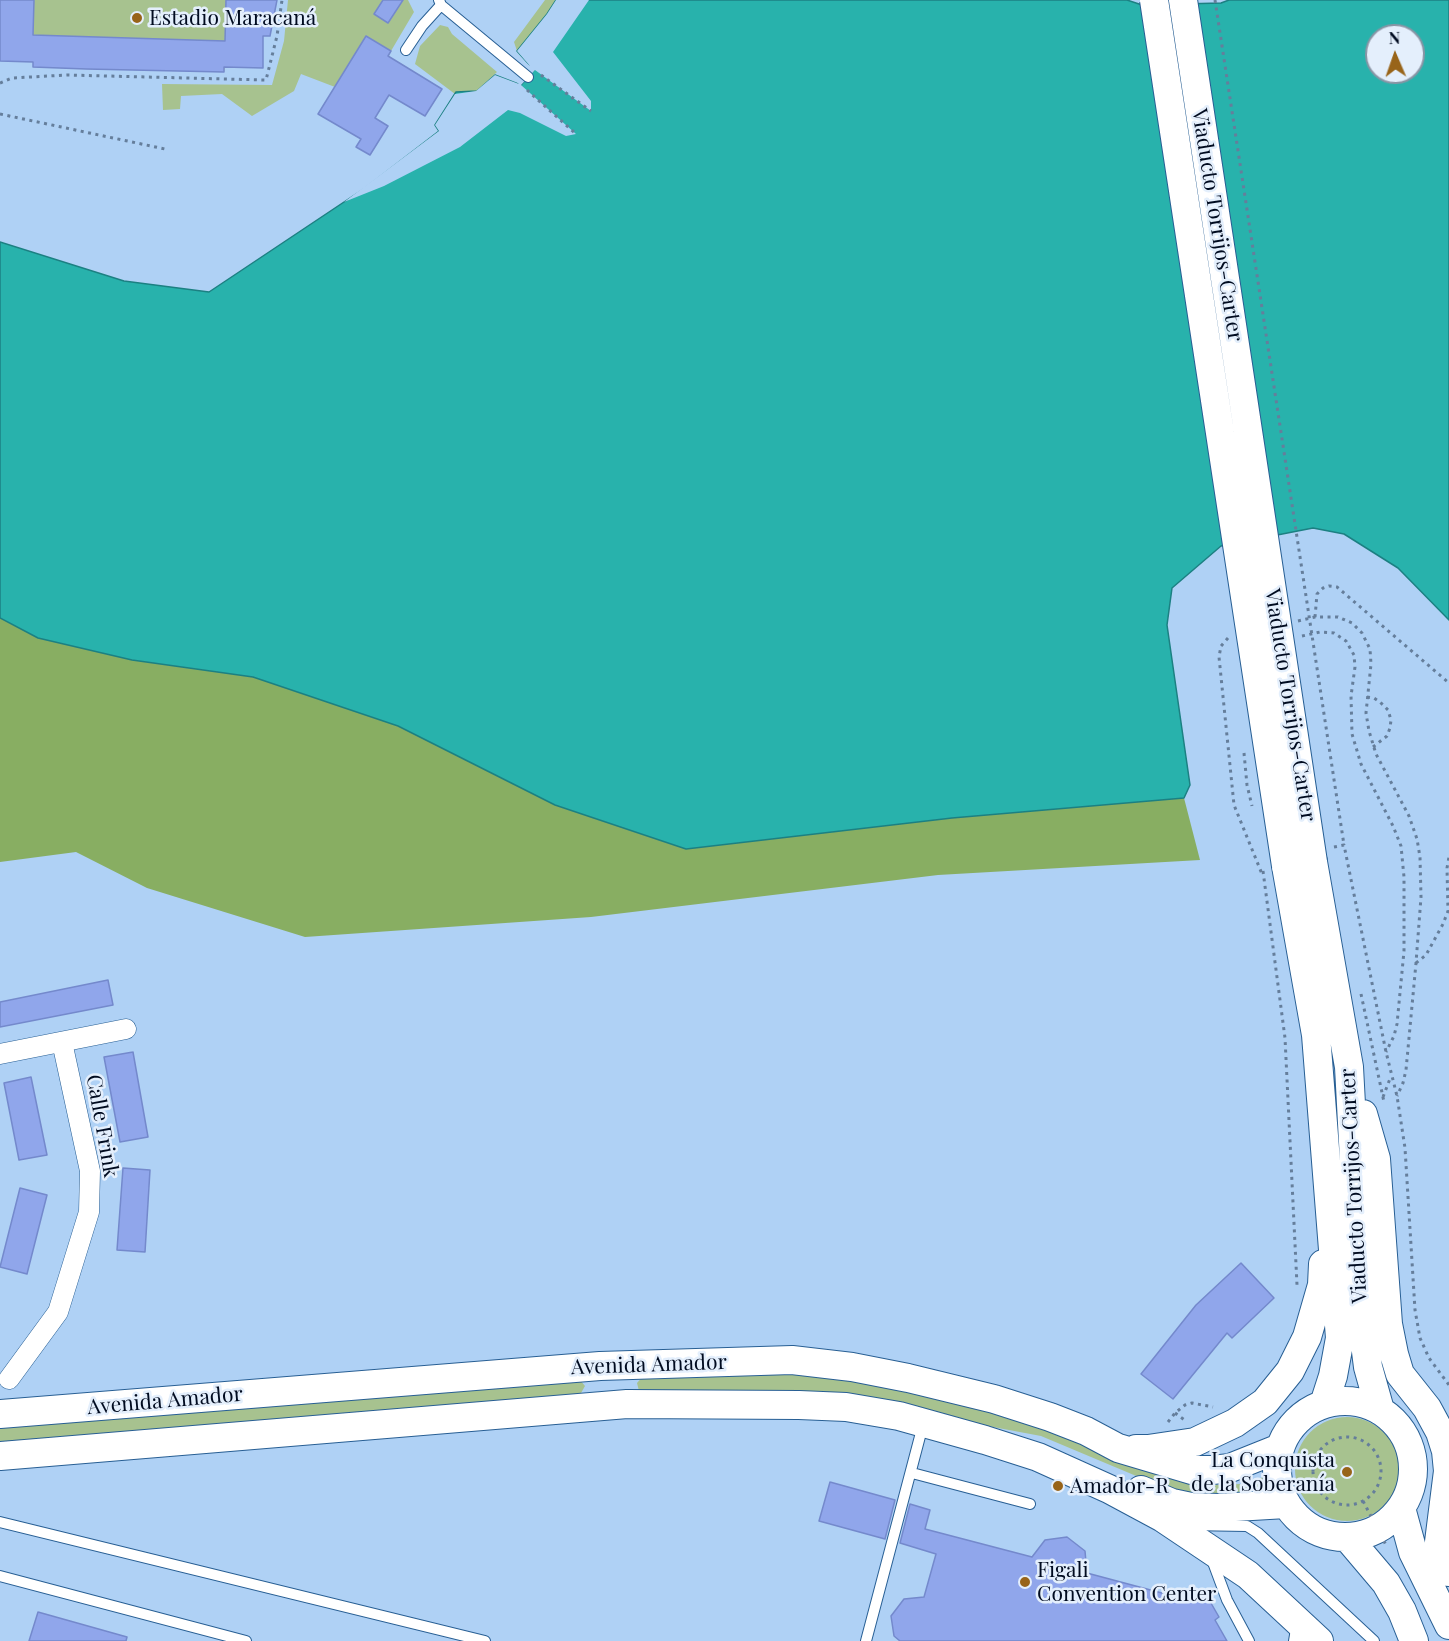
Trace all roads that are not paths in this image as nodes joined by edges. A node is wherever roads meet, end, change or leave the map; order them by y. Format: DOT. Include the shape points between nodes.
graph roads {
  1 [pos="1154,0"];
  2 [pos="1183,0"];
  3 [pos="440,2"];
  4 [pos="406,50"];
  5 [pos="528,78"];
  6 [pos="1291,864"];
  7 [pos="126,1029"];
  8 [pos="62,1042"];
  9 [pos="0,1054"];
  10 [pos="1349,1067"];
  11 [pos="1326,1157"];
  12 [pos="600,1366"];
  13 [pos="9,1379"];
  14 [pos="627,1404"];
  15 [pos="1324,1404"];
  16 [pos="1380,1410"];
  17 [pos="0,1414"];
  18 [pos="924,1422"];
  19 [pos="1118,1448"];
  20 [pos="1280,1448"];
  21 [pos="0,1456"];
  22 [pos="912,1473"];
  23 [pos="1093,1482"];
  24 [pos="1286,1503"];
  25 [pos="1030,1504"];
  26 [pos="1401,1508"];
  27 [pos="1163,1518"];
  28 [pos="0,1522"];
  29 [pos="1347,1537"];
  30 [pos="1207,1546"];
  31 [pos="1449,1572"];
  32 [pos="0,1576"];
  33 [pos="1449,1625"];
  34 [pos="1296,1631"];
  35 [pos="246,1641"];
  36 [pos="485,1641"];
  37 [pos="866,1641"];
  38 [pos="1249,1641"];
  39 [pos="1319,1641"];
  40 [pos="1374,1641"];
  41 [pos="1414,1641"];
  1 -- 6 [label="main road, Viaducto Torrijos-Carter, bridge"];
  2 -- 6 [label="main road, Viaducto Torrijos-Carter, bridge"];
  3 -- 4 [label="lane"];
  3 -- 5 [label="lane"];
  6 -- 10 [label="main road, Viaducto Torrijos-Carter"];
  6 -- 11 [label="main road, Viaducto Torrijos-Carter" via="1316,1035"];
  7 -- 8 [label="street"];
  8 -- 9 [label="street"];
  8 -- 13 [label="street, Calle Frink" via="90,1171 89,1212 58,1312"];
  10 -- 16 [label="main road, Viaducto Torrijos-Carter" via="1363,1328 1368,1367"];
  10 -- 31 [label="main road" via="1376,1159 1388,1324 1394,1354 1400,1374 1432,1416 1446,1451 1448,1471 1439,1542"];
  11 -- 15 [label="main road, Viaducto Torrijos-Carter" via="1340,1338"];
  11 -- 19 [label="main road" via="1322,1285 1307,1337 1290,1371 1265,1402 1235,1423 1195,1442 1148,1449"];
  12 -- 14 [label="main road"];
  12 -- 17 [label="main road, Avenida Amador"];
  12 -- 19 [label="main road, Avenida Amador" via="792,1360 852,1367 994,1399 1086,1431"];
  14 -- 18 [label="main road, Avenida Amador" via="846,1407"];
  14 -- 21 [label="main road, Avenida Amador"];
  15 -- 16 [label="main road" via="1362,1403"];
  15 -- 20 [label="main road" via="1297,1421"];
  16 -- 26 [label="main road" via="1403,1432 1410,1447 1412,1478"];
  18 -- 22 [label="lane"];
  18 -- 23 [label="main road, Avenida Amador" via="1038,1456"];
  19 -- 20 [label="main road, Avenida Amador" via="1192,1470 1212,1470 1230,1468"];
  20 -- 24 [label="main road" via="1276,1467"];
  22 -- 25 [label="lane"];
  22 -- 37 [label="lane"];
  23 -- 24 [label="main road, Avenida Amador" via="1126,1484 1191,1507"];
  23 -- 27 [label="main road, Avenida Amador"];
  24 -- 29 [label="main road" via="1309,1526"];
  26 -- 29 [label="main road" via="1368,1533"];
  26 -- 33 [label="main road" via="1413,1552"];
  27 -- 30 [label="main road, Avenida Amador"];
  27 -- 40 [label="lane" via="1190,1525 1247,1526"];
  28 -- 36 [label="lane"];
  29 -- 41 [label="main road" via="1386,1582"];
  30 -- 34 [label="main road, Avenida Amador" via="1248,1575"];
  30 -- 38 [label="lane" via="1227,1600"];
  32 -- 35 [label="lane"];
  34 -- 39 [label="main road, Avenida Amador"];
}
